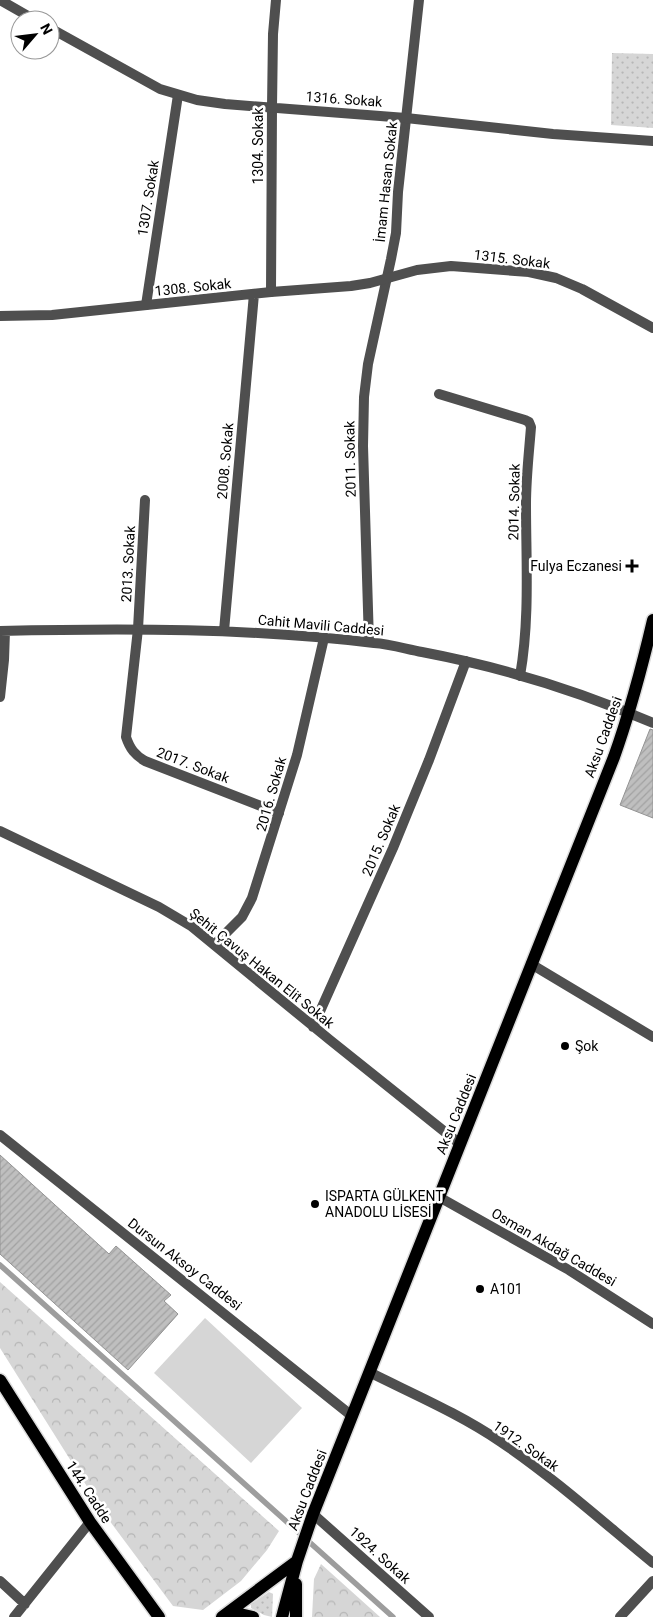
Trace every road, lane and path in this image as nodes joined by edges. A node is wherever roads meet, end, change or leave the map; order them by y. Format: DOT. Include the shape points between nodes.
graph roads {
  1 [pos="0,0"];
  2 [pos="276,0"];
  3 [pos="418,0"];
  4 [pos="18,10"];
  5 [pos="60,34"];
  6 [pos="178,95"];
  7 [pos="272,107"];
  8 [pos="406,118"];
  9 [pos="653,141"];
  10 [pos="387,277"];
  11 [pos="271,292"];
  12 [pos="254,294"];
  13 [pos="146,305"];
  14 [pos="0,316"];
  15 [pos="653,328"];
  16 [pos="439,394"];
  17 [pos="145,500"];
  18 [pos="653,620"];
  19 [pos="138,629"];
  20 [pos="3,631"];
  21 [pos="224,631"];
  22 [pos="324,638"];
  23 [pos="369,642"];
  24 [pos="466,661"];
  25 [pos="520,676"];
  26 [pos="0,697"];
  27 [pos="629,713"];
  28 [pos="653,723"];
  29 [pos="279,813"];
  30 [pos="0,831"];
  31 [pos="215,944"];
  32 [pos="531,964"];
  33 [pos="313,1027"];
  34 [pos="653,1037"];
  35 [pos="0,1134"];
  36 [pos="460,1144"];
  37 [pos="439,1197"];
  38 [pos="653,1324"];
  39 [pos="369,1372"];
  40 [pos="0,1380"];
  41 [pos="352,1416"];
  42 [pos="313,1514"];
  43 [pos="90,1522"];
  44 [pos="296,1561"];
  45 [pos="653,1563"];
  46 [pos="0,1581"];
  47 [pos="653,1581"];
  48 [pos="25,1604"];
  49 [pos="14,1617"];
  50 [pos="159,1617"];
  51 [pos="224,1617"];
  52 [pos="253,1617"];
  53 [pos="282,1617"];
  54 [pos="296,1617"];
  55 [pos="429,1617"];
  56 [pos="620,1617"];
  1 -- 4 [label="street"];
  2 -- 7 [label="street, 1304. Sokak"];
  3 -- 8 [label="street, İmam Hasan Sokak"];
  5 -- 6 [label="street, 1316. Sokak" via="144,81"];
  6 -- 7 [label="street, 1316. Sokak" via="225,104"];
  6 -- 13 [label="street, 1307. Sokak"];
  7 -- 8 [label="street, 1316. Sokak"];
  7 -- 11 [label="street, 1304. Sokak"];
  8 -- 9 [label="street, 1316. Sokak"];
  8 -- 10 [label="street, İmam Hasan Sokak" via="396,233"];
  10 -- 11 [label="street, 1308. Sokak" via="351,286"];
  10 -- 15 [label="street, 1315. Sokak" via="451,266 545,275 582,289"];
  10 -- 23 [label="street, 2011. Sokak" via="364,397"];
  11 -- 12 [label="street, 1308. Sokak"];
  12 -- 13 [label="street, 1308. Sokak"];
  12 -- 21 [label="street, 2008. Sokak"];
  13 -- 14 [label="street, 1308. Sokak" via="52,315"];
  16 -- 25 [label="street, 2014. Sokak" via="525,420 531,427 527,479 527,613"];
  17 -- 19 [label="street, 2013. Sokak"];
  18 -- 27 [label="main road, Aksu Caddesi"];
  19 -- 20 [label="street, Cahit Mavili Caddesi"];
  19 -- 21 [label="street, Cahit Mavili Caddesi"];
  19 -- 29 [label="street, 2017. Sokak" via="126,737 132,750 145,762"];
  20 -- 26 [label="street"];
  21 -- 22 [label="street, Cahit Mavili Caddesi"];
  22 -- 23 [label="street, Cahit Mavili Caddesi"];
  22 -- 29 [label="street, 2016. Sokak" via="297,755"];
  23 -- 24 [label="street, Cahit Mavili Caddesi"];
  24 -- 25 [label="street, Cahit Mavili Caddesi"];
  24 -- 33 [label="street, 2015. Sokak" via="393,848"];
  25 -- 27 [label="street, Cahit Mavili Caddesi"];
  27 -- 28 [label="street, Cahit Mavili Caddesi"];
  27 -- 32 [label="main road, Aksu Caddesi"];
  29 -- 31 [label="street, 2016. Sokak" via="250,905"];
  30 -- 31 [label="street, Şehit Çavuş Hakan Elit Sokak" via="160,907"];
  31 -- 33 [label="street, Şehit Çavuş Hakan Elit Sokak"];
  32 -- 34 [label="street"];
  32 -- 36 [label="main road, Aksu Caddesi"];
  33 -- 36 [label="street, Şehit Çavuş Hakan Elit Sokak"];
  35 -- 41 [label="street, Dursun Aksoy Caddesi"];
  36 -- 37 [label="main road, Aksu Caddesi"];
  37 -- 38 [label="street, Osman Akdağ Caddesi" via="569,1270"];
  37 -- 39 [label="main road, Aksu Caddesi"];
  39 -- 41 [label="main road, Aksu Caddesi"];
  39 -- 45 [label="street, 1912. Sokak" via="500,1441"];
  40 -- 43 [label="main road, 144. Cadde"];
  41 -- 42 [label="main road, Aksu Caddesi"];
  42 -- 44 [label="main road, Aksu Caddesi"];
  42 -- 55 [label="street, 1924. Sokak"];
  43 -- 48 [label="street"];
  43 -- 50 [label="main road, 144. Cadde"];
  44 -- 51 [label="main road"];
  44 -- 53 [label="main road, Aksu Caddesi"];
  44 -- 54 [label="main road"];
  46 -- 48 [label="street"];
  47 -- 56 [label="street"];
  48 -- 49 [label="street"];
  51 -- 52 [label="main road" via="240,1614"];
}
